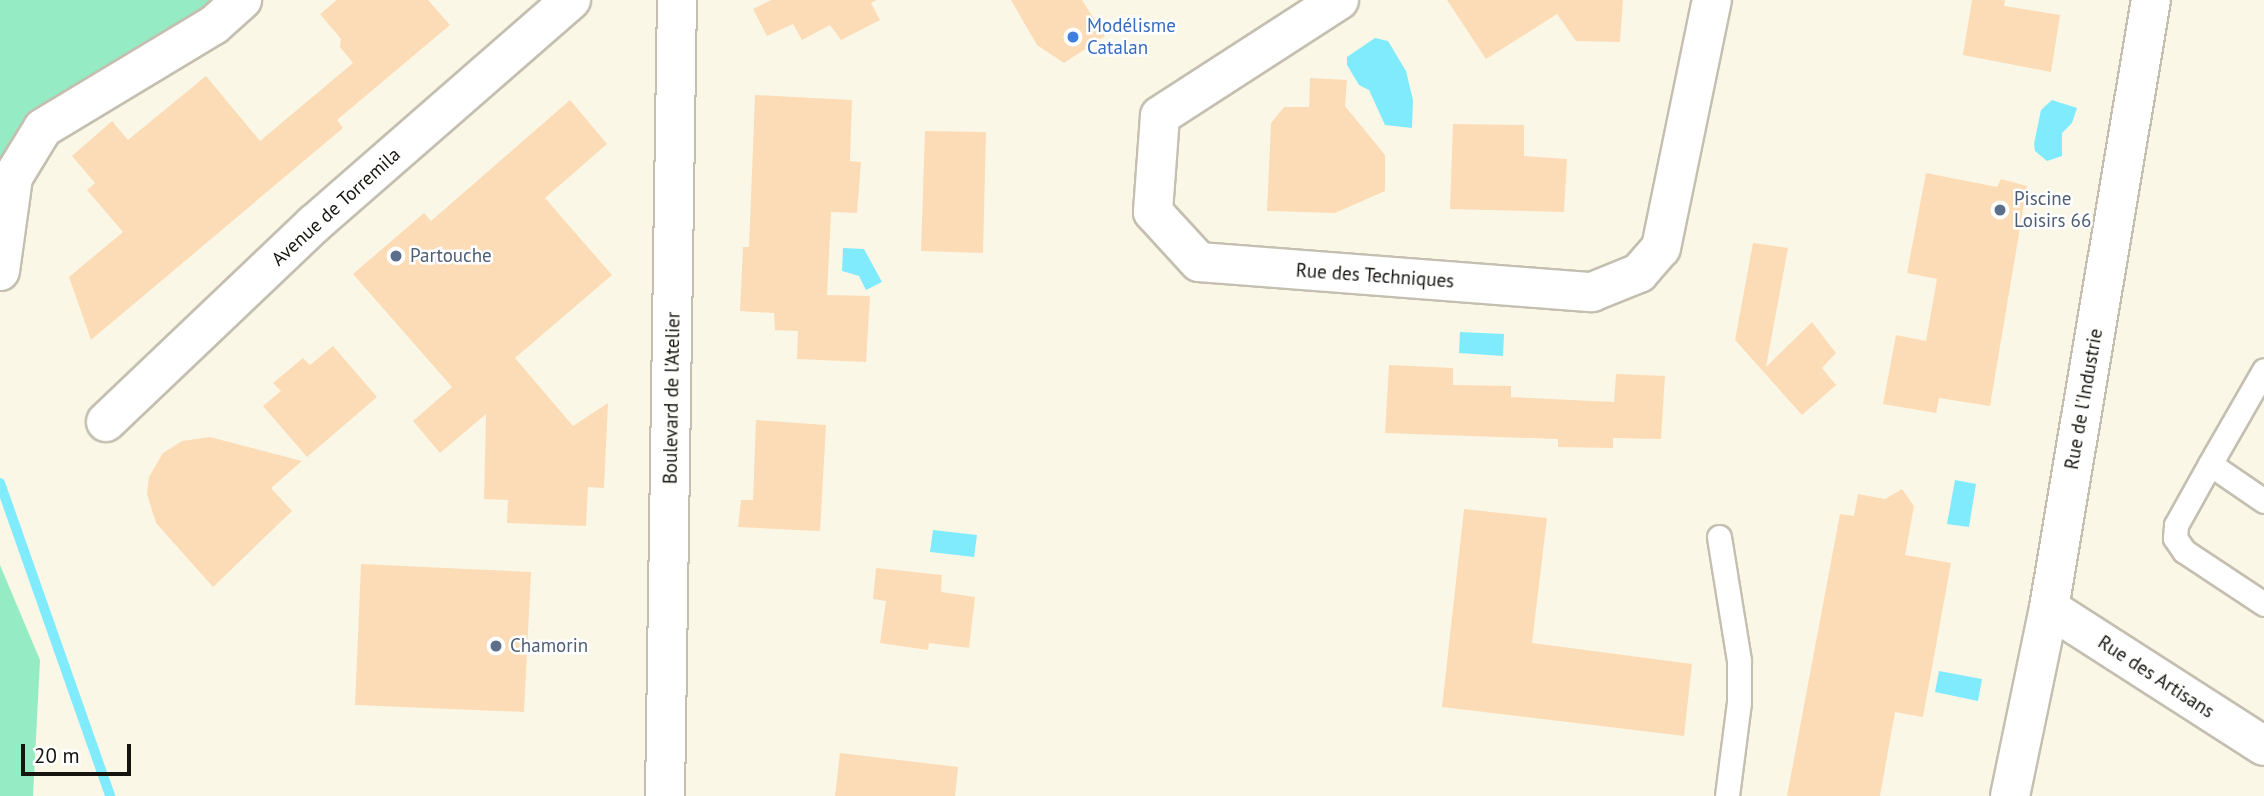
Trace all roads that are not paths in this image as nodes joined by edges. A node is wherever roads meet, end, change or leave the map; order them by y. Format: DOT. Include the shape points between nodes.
graph roads {
  1 [pos="242,0"];
  2 [pos="571,0"];
  3 [pos="677,0"];
  4 [pos="1339,0"];
  5 [pos="1712,0"];
  6 [pos="2151,0"];
  7 [pos="0,271"];
  8 [pos="2264,370"];
  9 [pos="106,422"];
  10 [pos="2210,464"];
  11 [pos="2264,501"];
  12 [pos="1719,537"];
  13 [pos="2264,604"];
  14 [pos="2049,608"];
  15 [pos="2264,746"];
  16 [pos="665,796"];
  17 [pos="1727,796"];
  18 [pos="2010,796"];
  1 -- 7 [label="street" via="214,25 43,128 13,177"];
  2 -- 9 [label="street, Avenue de Torremila" via="314,224"];
  3 -- 16 [label="street, Boulevard de l'Atelier"];
  4 -- 5 [label="street, Rue des Techniques" via="1160,116 1153,212 1199,262 1592,292 1639,273 1661,248"];
  6 -- 14 [label="street, Rue de l'Industrie"];
  8 -- 10 [label="lane"];
  10 -- 11 [label="lane"];
  10 -- 13 [label="lane" via="2176,525 2175,538 2184,551"];
  12 -- 17 [label="lane" via="1739,661 1739,702"];
  14 -- 15 [label="street, Rue des Artisans"];
  14 -- 18 [label="street, Rue de l'Industrie"];
}
